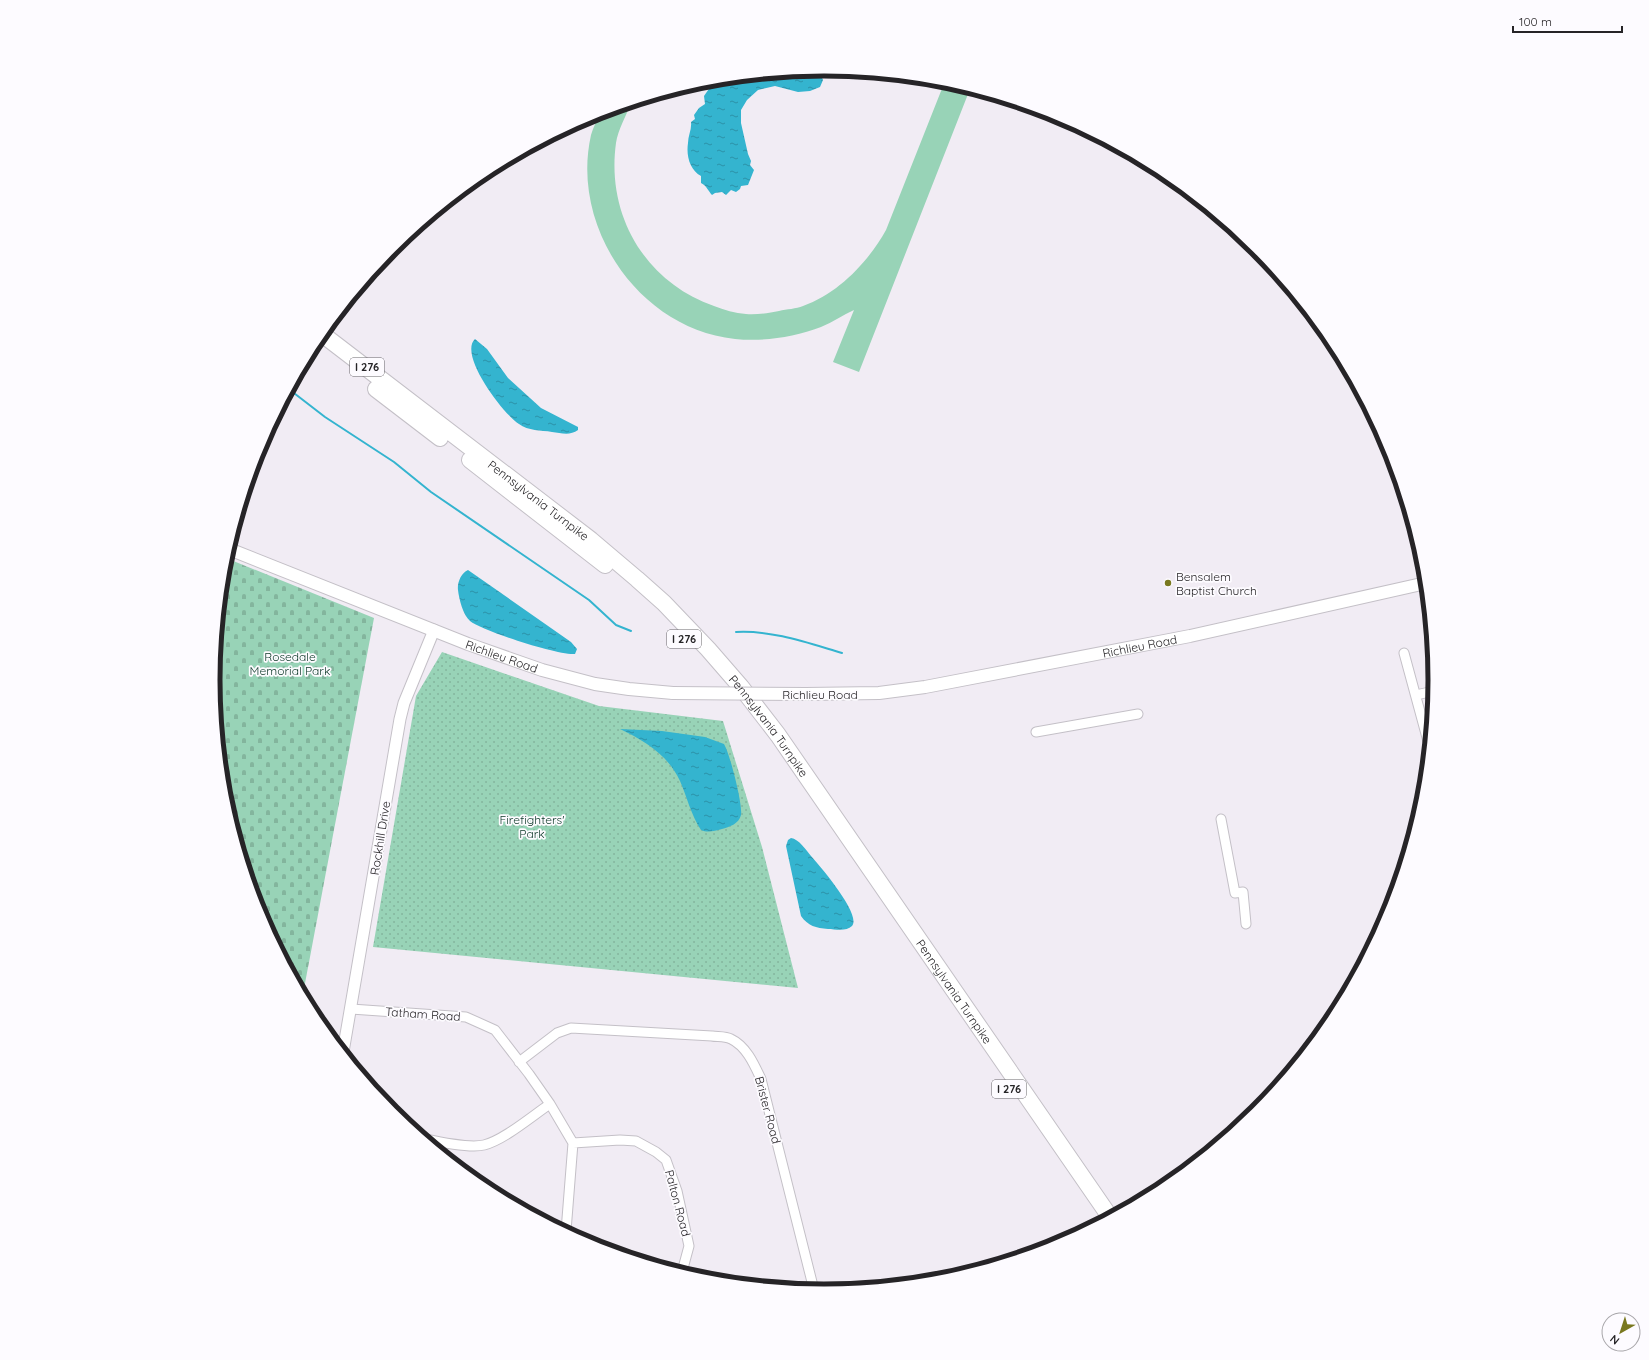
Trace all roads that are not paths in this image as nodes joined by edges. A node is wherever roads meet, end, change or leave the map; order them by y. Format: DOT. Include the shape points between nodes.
graph roads {
  1 [pos="327,338"];
  2 [pos="321,346"];
  3 [pos="235,551"];
  4 [pos="1420,584"];
  5 [pos="434,630"];
  6 [pos="1404,653"];
  7 [pos="1428,692"];
  8 [pos="1416,695"];
  9 [pos="1138,714"];
  10 [pos="1036,732"];
  11 [pos="1426,732"];
  12 [pos="1221,819"];
  13 [pos="1246,924"];
  14 [pos="352,1009"];
  15 [pos="344,1047"];
  16 [pos="519,1062"];
  17 [pos="550,1104"];
  18 [pos="434,1141"];
  19 [pos="573,1143"];
  20 [pos="1107,1213"];
  21 [pos="1098,1219"];
  22 [pos="566,1226"];
  23 [pos="683,1267"];
  24 [pos="812,1284"];
  1 -- 20 [label="highway, Pennsylvania Turnpike / I 276" via="591,540 664,603 708,649 778,735"];
  2 -- 21 [label="highway, Pennsylvania Turnpike / I 276" via="608,567 660,613 711,668 772,744"];
  3 -- 5 [label="main road, Richlieu Road"];
  4 -- 5 [label="main road, Richlieu Road, bridge" via="1190,636 933,686 880,693 673,693 629,689 569,678"];
  5 -- 14 [label="street, Rockhill Drive" via="400,719"];
  6 -- 8 [label="street"];
  7 -- 8 [label="street"];
  8 -- 11 [label="street"];
  9 -- 10 [label="street"];
  12 -- 13 [label="street" via="1235,893 1243,892"];
  14 -- 15 [label="street, Rockhill Drive"];
  14 -- 16 [label="street, Tatham Road" via="466,1017 495,1030"];
  16 -- 17 [label="street, Tatham Road"];
  16 -- 24 [label="street, Brister Road" via="557,1033 571,1028 712,1036 730,1038 742,1047 761,1079"];
  17 -- 18 [label="street" via="503,1136 483,1145"];
  17 -- 19 [label="street, Tatham Road"];
  19 -- 22 [label="street"];
  19 -- 23 [label="street, Palton Road" via="636,1141 666,1160 677,1191 689,1246"];
}
